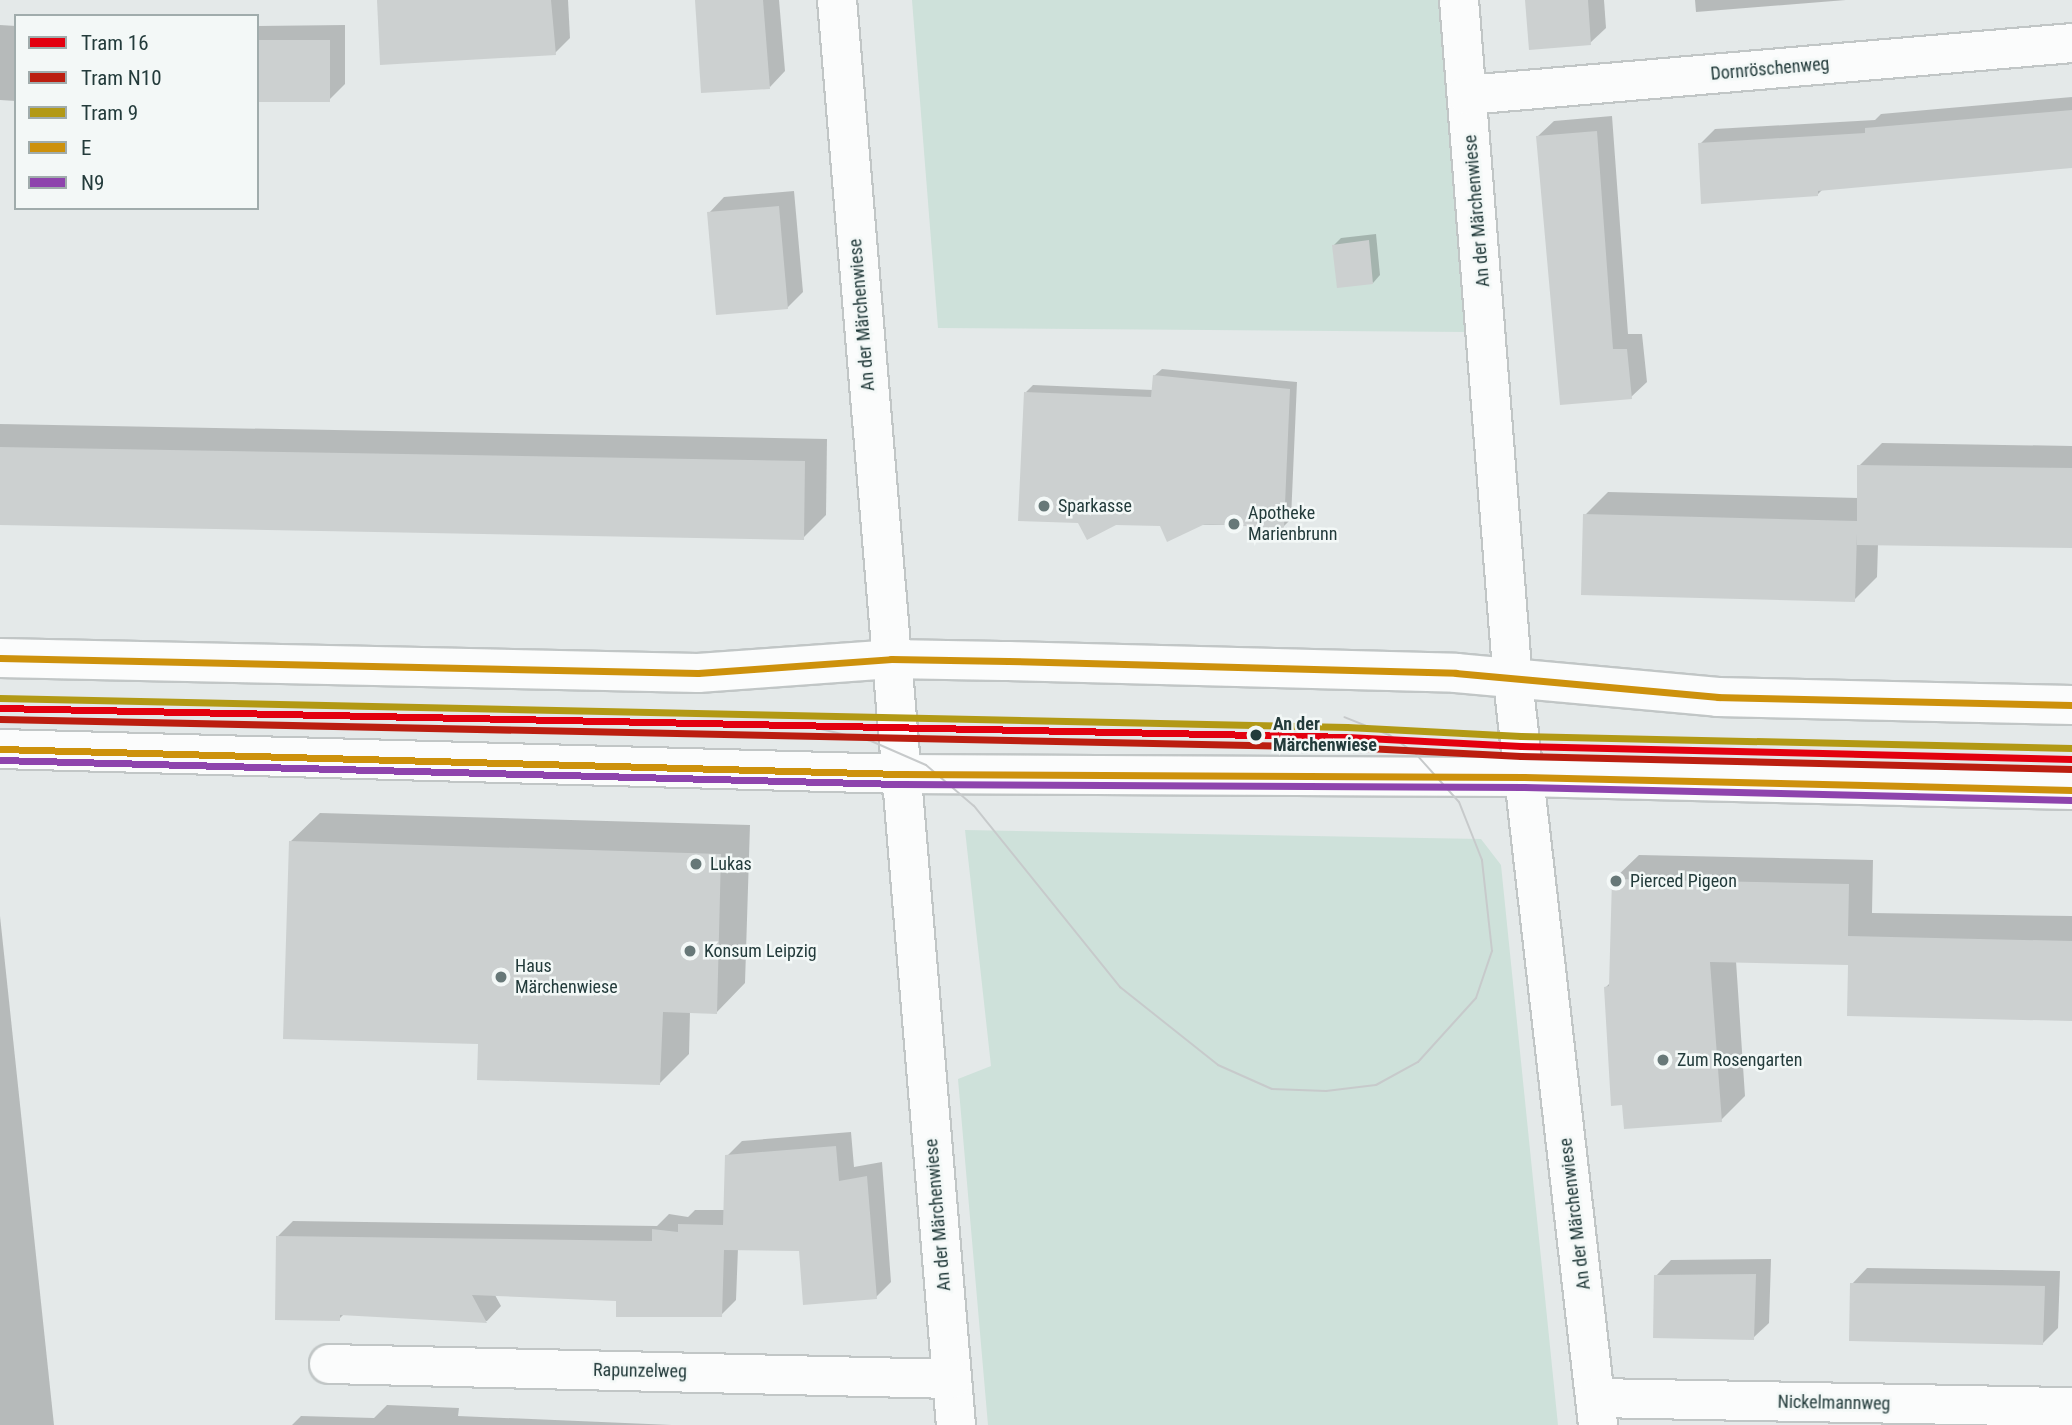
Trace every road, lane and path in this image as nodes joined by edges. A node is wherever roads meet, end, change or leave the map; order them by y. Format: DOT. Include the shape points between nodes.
graph roads {
  1 [pos="837,0"];
  2 [pos="1459,0"];
  3 [pos="2072,43"];
  4 [pos="1467,95"];
  5 [pos="0,658"];
  6 [pos="891,660"];
  7 [pos="1513,681"];
  8 [pos="2072,705"];
  9 [pos="0,749"];
  10 [pos="901,774"];
  11 [pos="1524,777"];
  12 [pos="2072,790"];
  13 [pos="329,1364"];
  14 [pos="952,1379"];
  15 [pos="2072,1408"];
  16 [pos="1597,1412"];
  17 [pos="956,1425"];
  1 -- 6 [label="street, An der Märchenwiese"];
  2 -- 4 [label="street, An der Märchenwiese"];
  3 -- 4 [label="street, Dornröschenweg"];
  4 -- 7 [label="street, An der Märchenwiese"];
  5 -- 6 [label="street" via="698,673"];
  6 -- 7 [label="street" via="1456,673"];
  6 -- 10 [label="street, An der Märchenwiese"];
  7 -- 8 [label="street" via="1718,697"];
  7 -- 11 [label="street, An der Märchenwiese"];
  9 -- 10 [label="street"];
  10 -- 11 [label="street"];
  10 -- 14 [label="street, An der Märchenwiese"];
  11 -- 12 [label="street"];
  11 -- 16 [label="street, An der Märchenwiese"];
  13 -- 14 [label="street, Rapunzelweg"];
  14 -- 17 [label="street, An der Märchenwiese"];
  15 -- 16 [label="street, Nickelmannweg"];
}
